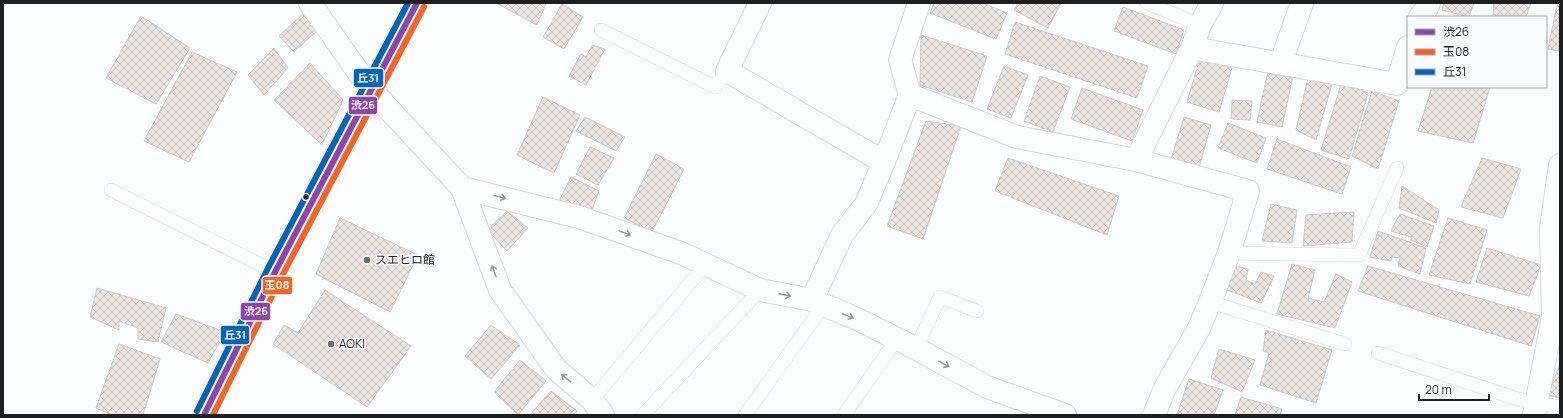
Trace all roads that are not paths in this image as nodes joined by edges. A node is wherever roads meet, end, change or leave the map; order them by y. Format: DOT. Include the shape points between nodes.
graph roads {
  1 [pos="310,3"];
  2 [pos="417,3"];
  3 [pos="760,3"];
  4 [pos="919,3"];
  5 [pos="1147,3"];
  6 [pos="1212,3"];
  7 [pos="1302,3"];
  8 [pos="1428,3"];
  9 [pos="1421,16"];
  10 [pos="1200,25"];
  11 [pos="601,30"];
  12 [pos="1192,48"];
  13 [pos="1407,50"];
  14 [pos="1281,62"];
  15 [pos="727,71"];
  16 [pos="370,89"];
  17 [pos="910,95"];
  18 [pos="1136,160"];
  19 [pos="884,162"];
  20 [pos="1560,165"];
  21 [pos="1397,168"];
  22 [pos="462,188"];
  23 [pos="111,190"];
  24 [pos="1229,253"];
  25 [pos="706,264"];
  26 [pos="275,272"];
  27 [pos="760,290"];
  28 [pos="1210,302"];
  29 [pos="818,303"];
  30 [pos="977,311"];
  31 [pos="906,344"];
  32 [pos="1345,344"];
  33 [pos="1378,353"];
  34 [pos="1560,407"];
  35 [pos="1535,409"];
  36 [pos="596,410"];
  37 [pos="204,415"];
  38 [pos="643,415"];
  39 [pos="745,415"];
  40 [pos="844,415"];
  41 [pos="1065,415"];
  42 [pos="1154,415"];
  1 -- 16 [label="street"];
  2 -- 16 [label="street"];
  3 -- 15 [label="street"];
  4 -- 17 [label="street" via="900,60"];
  5 -- 10 [label="lane"];
  6 -- 10 [label="street"];
  7 -- 14 [label="street"];
  8 -- 9 [label="street"];
  10 -- 12 [label="street"];
  11 -- 15 [label="lane" via="715,87"];
  12 -- 14 [label="street"];
  12 -- 18 [label="street"];
  13 -- 14 [label="street" via="1397,84"];
  15 -- 19 [label="street"];
  16 -- 22 [label="street"];
  16 -- 26 [label="street"];
  17 -- 18 [label="street" via="1017,138"];
  17 -- 19 [label="street"];
  18 -- 24 [label="street" via="1248,191"];
  19 -- 29 [label="street" via="866,204 842,234"];
  20 -- 35 [label="street" via="1550,228 1553,318"];
  21 -- 24 [label="lane" via="1359,255"];
  22 -- 25 [label="street, one-way" via="579,217"];
  36 -- 22 [label="street, one-way" via="556,369 500,290"];
  23 -- 26 [label="lane"];
  24 -- 28 [label="street"];
  25 -- 27 [label="street"];
  25 -- 36 [label="lane"];
  26 -- 37 [label="street"];
  27 -- 29 [label="street, one-way"];
  27 -- 38 [label="lane"];
  28 -- 32 [label="lane"];
  28 -- 42 [label="street" via="1199,328 1165,388"];
  29 -- 31 [label="street, one-way" via="855,318"];
  29 -- 39 [label="lane"];
  30 -- 31 [label="lane" via="940,297 922,338"];
  31 -- 40 [label="lane"];
  31 -- 41 [label="street, one-way" via="987,387"];
  33 -- 35 [label="lane" via="1518,399"];
  34 -- 35 [label="lane"];
}
